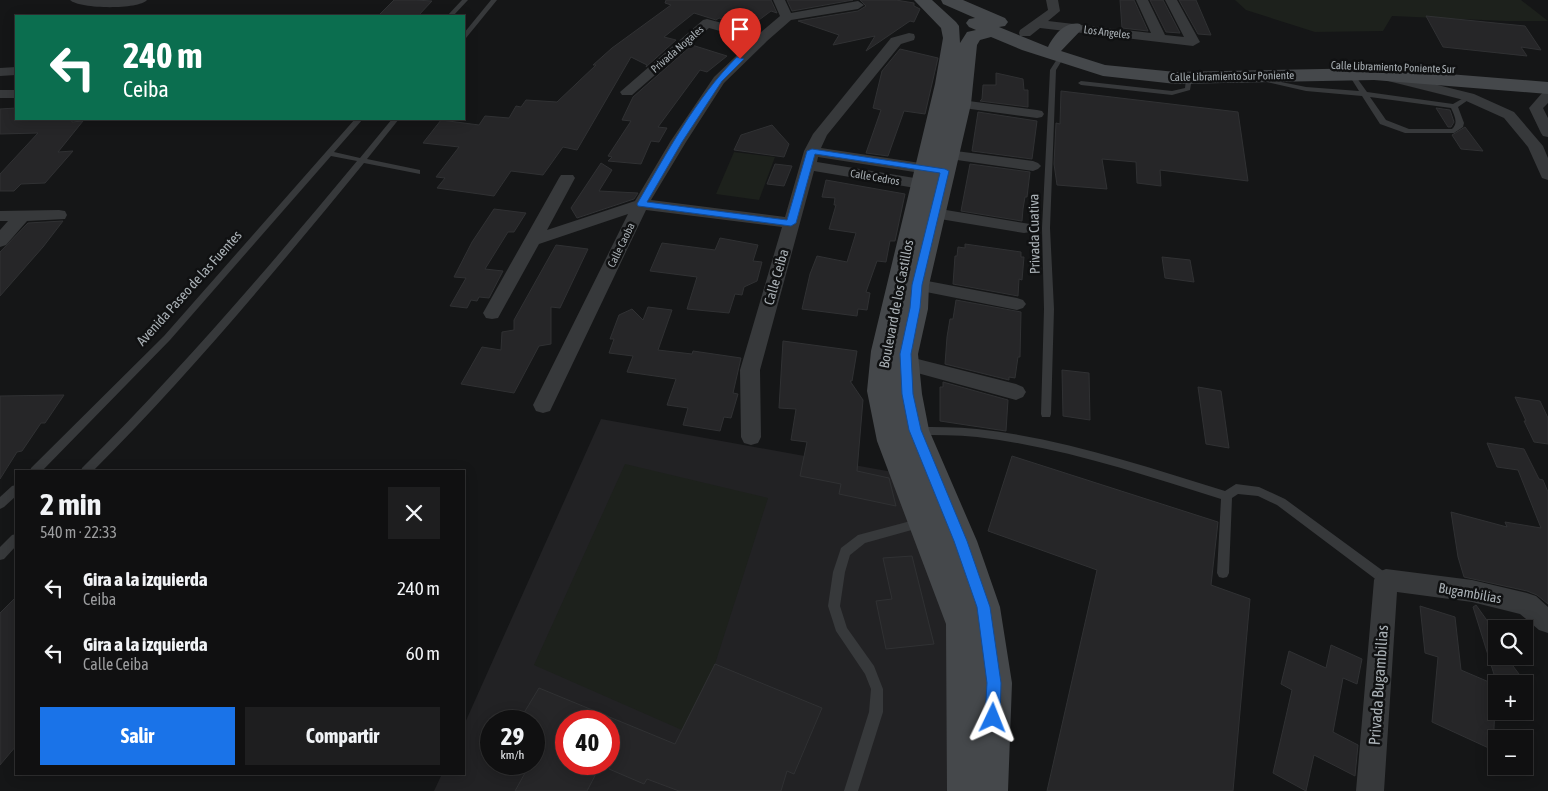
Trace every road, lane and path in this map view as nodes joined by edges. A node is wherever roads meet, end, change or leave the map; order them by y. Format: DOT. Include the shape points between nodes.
graph roads {
  1 [pos="76,0"];
  2 [pos="141,0"];
  3 [pos="465,0"];
  4 [pos="494,0"];
  5 [pos="779,0"];
  6 [pos="922,0"];
  7 [pos="929,0"];
  8 [pos="1052,0"];
  9 [pos="1142,0"];
  10 [pos="1171,0"];
  11 [pos="953,1"];
  12 [pos="858,5"];
  13 [pos="451,15"];
  14 [pos="787,17"];
  15 [pos="1032,28"];
  16 [pos="1074,28"];
  17 [pos="992,31"];
  18 [pos="465,36"];
  19 [pos="909,37"];
  20 [pos="762,38"];
  21 [pos="1160,38"];
  22 [pos="1059,51"];
  23 [pos="15,71"];
  24 [pos="0,72"];
  25 [pos="1374,74"];
  26 [pos="1352,75"];
  27 [pos="1241,76"];
  28 [pos="1105,78"];
  29 [pos="1548,78"];
  30 [pos="1081,83"];
  31 [pos="1548,88"];
  32 [pos="627,92"];
  33 [pos="0,94"];
  34 [pos="15,94"];
  35 [pos="1366,94"];
  36 [pos="1548,95"];
  37 [pos="1469,97"];
  38 [pos="961,104"];
  39 [pos="1454,106"];
  40 [pos="1037,114"];
  41 [pos="358,120"];
  42 [pos="395,120"];
  43 [pos="1548,133"];
  44 [pos="328,154"];
  45 [pos="810,158"];
  46 [pos="362,160"];
  47 [pos="1033,166"];
  48 [pos="417,172"];
  49 [pos="1548,175"];
  50 [pos="567,178"];
  51 [pos="936,180"];
  52 [pos="641,204"];
  53 [pos="59,215"];
  54 [pos="0,216"];
  55 [pos="22,216"];
  56 [pos="791,223"];
  57 [pos="1024,228"];
  58 [pos="533,240"];
  59 [pos="0,241"];
  60 [pos="917,285"];
  61 [pos="1017,304"];
  62 [pos="492,313"];
  63 [pos="899,334"];
  64 [pos="906,363"];
  65 [pos="1016,392"];
  66 [pos="543,404"];
  67 [pos="1046,414"];
  68 [pos="915,430"];
  69 [pos="751,437"];
  70 [pos="36,470"];
  71 [pos="87,470"];
  72 [pos="15,490"];
  73 [pos="1227,496"];
  74 [pos="0,504"];
  75 [pos="923,523"];
  76 [pos="15,540"];
  77 [pos="0,554"];
  78 [pos="1222,573"];
  79 [pos="1386,580"];
  80 [pos="1548,622"];
  81 [pos="851,791"];
  82 [pos="966,791"];
  83 [pos="989,791"];
  84 [pos="1370,791"];
  1 -- 2 [label="street" via="115,4"];
  3 -- 13 [label="lane"];
  4 -- 18 [label="lane"];
  5 -- 14 [label="street"];
  6 -- 51 [label="street, Boulevard de los Castillos" via="952,31"];
  7 -- 17 [label="street, Calle Libramiento Sur Poniente"];
  8 -- 15 [label="street" via="1054,11"];
  9 -- 21 [label="street"];
  10 -- 21 [label="street, Los Angeles" via="1193,42"];
  11 -- 15 [label="street, Calle Libramiento Poniente Sur"];
  12 -- 14 [label="street"];
  14 -- 20 [label="street, Calle Caoba"];
  15 -- 16 [label="street, Los Angeles"];
  15 -- 22 [label="street, Calle Libramiento Poniente Sur"];
  16 -- 21 [label="street, Los Angeles"];
  16 -- 22 [label="street" via="1063,37"];
  17 -- 22 [label="street, Calle Libramiento Sur Poniente" via="1028,46"];
  17 -- 38 [label="street, Boulevard de los Castillos" via="970,38"];
  19 -- 45 [label="street, Calle Ceiba" via="896,40 820,134"];
  20 -- 32 [label="street, Privada Nogales" via="707,23"];
  20 -- 52 [label="street, Calle Caoba" via="719,80"];
  22 -- 28 [label="street, Calle Libramiento Sur Poniente"];
  22 -- 29 [label="street, Calle Libramiento Poniente Sur" via="1171,68 1366,63"];
  22 -- 67 [label="lane, Privada Cuativa" via="1053,70 1048,172"];
  23 -- 24 [label="street"];
  25 -- 26 [label="street, Calle Libramiento Sur Poniente"];
  25 -- 31 [label="street, Calle Libramiento Sur Poniente"];
  25 -- 37 [label="street"];
  26 -- 27 [label="street, Calle Libramiento Sur Poniente"];
  26 -- 35 [label="lane"];
  27 -- 28 [label="street, Calle Libramiento Sur Poniente"];
  27 -- 35 [label="lane" via="1306,89"];
  28 -- 30 [label="lane"];
  33 -- 34 [label="street"];
  35 -- 39 [label="lane"];
  35 -- 39 [label="lane" via="1383,122 1408,131 1454,131 1460,123"];
  36 -- 43 [label="street" via="1536,108"];
  37 -- 39 [label="lane"];
  37 -- 49 [label="street" via="1509,116 1535,146"];
  38 -- 40 [label="street"];
  38 -- 51 [label="street, Boulevard de los Castillos"];
  41 -- 44 [label="lane, Avenida Paseo de las Fuentes"];
  42 -- 46 [label="lane"];
  44 -- 46 [label="lane"];
  44 -- 70 [label="lane, Avenida Paseo de las Fuentes" via="167,338"];
  45 -- 51 [label="street, Calle Cedros"];
  45 -- 56 [label="street, Calle Ceiba"];
  46 -- 48 [label="lane"];
  46 -- 71 [label="lane" via="231,319 137,422"];
  47 -- 51 [label="street"];
  50 -- 58 [label="street"];
  51 -- 57 [label="street"];
  51 -- 60 [label="street, Boulevard de los Castillos"];
  51 -- 63 [label="street, Boulevard de los Castillos"];
  52 -- 56 [label="street"];
  52 -- 58 [label="street"];
  52 -- 66 [label="street, Calle Caoba"];
  53 -- 55 [label="street"];
  54 -- 55 [label="street"];
  55 -- 59 [label="street"];
  56 -- 69 [label="street, Calle Ceiba" via="750,370"];
  58 -- 62 [label="street"];
  60 -- 61 [label="street"];
  60 -- 63 [label="street, Boulevard de los Castillos"];
  63 -- 64 [label="street, Boulevard de los Castillos"];
  63 -- 75 [label="street, Boulevard de los Castillos" via="884,351 881,390 891,440"];
  64 -- 65 [label="street"];
  64 -- 68 [label="street, Boulevard de los Castillos"];
  68 -- 73 [label="lane" via="977,433 1084,454"];
  68 -- 83 [label="street, Boulevard de los Castillos" via="961,541 984,607 994,683"];
  72 -- 74 [label="lane"];
  73 -- 78 [label="lane"];
  73 -- 79 [label="lane" via="1236,489 1259,492 1281,502"];
  75 -- 81 [label="lane" via="862,539 845,552 839,572 834,606 842,631 870,670 877,689 876,712"];
  75 -- 82 [label="street, Boulevard de los Castillos" via="963,624"];
  76 -- 77 [label="lane"];
  79 -- 80 [label="street, Bugambilias" via="1472,591 1527,604"];
  79 -- 84 [label="street, Privada Bugambilias"];
}
